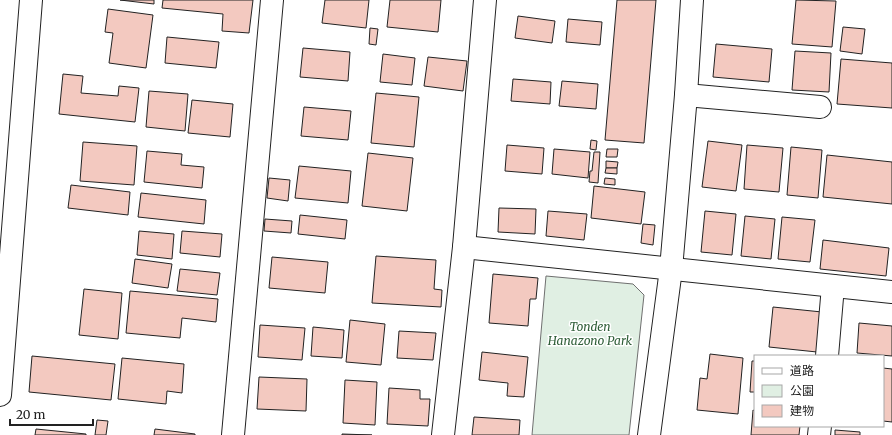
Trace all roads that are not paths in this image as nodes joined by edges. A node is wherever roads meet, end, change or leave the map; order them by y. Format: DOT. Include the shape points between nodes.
graph roads {
  1 [pos="31,0"];
  2 [pos="272,0"];
  3 [pos="485,0"];
  4 [pos="692,0"];
  5 [pos="686,95"];
  6 [pos="820,107"];
  7 [pos="464,247"];
  8 [pos="670,269"];
  9 [pos="834,286"];
  10 [pos="892,292"];
  11 [pos="827,355"];
  12 [pos="0,395"];
  13 [pos="232,435"];
  14 [pos="443,435"];
  15 [pos="649,435"];
  1 -- 12 [label="street"];
  2 -- 13 [label="street"];
  3 -- 7 [label="street"];
  4 -- 5 [label="street"];
  5 -- 6 [label="street"];
  5 -- 8 [label="street"];
  7 -- 8 [label="street"];
  7 -- 14 [label="street"];
  8 -- 9 [label="street"];
  8 -- 15 [label="street"];
  9 -- 10 [label="street"];
  9 -- 11 [label="street"];
}
